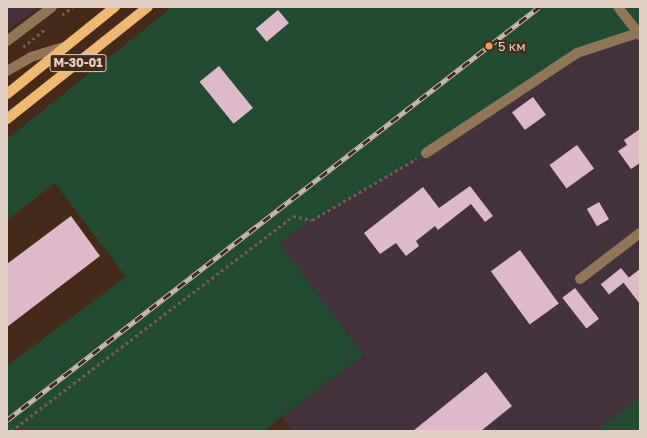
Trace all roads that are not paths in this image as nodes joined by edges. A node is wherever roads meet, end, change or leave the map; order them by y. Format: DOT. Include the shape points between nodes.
graph roads {
  1 [pos="52,7"];
  2 [pos="114,7"];
  3 [pos="148,7"];
  4 [pos="618,7"];
  5 [pos="639,34"];
  6 [pos="7,42"];
  7 [pos="66,46"];
  8 [pos="7,71"];
  9 [pos="7,94"];
  10 [pos="7,119"];
  11 [pos="426,153"];
  12 [pos="640,233"];
  13 [pos="580,279"];
  1 -- 6 [label="street"];
  2 -- 7 [label="main road, М-30-01"];
  3 -- 10 [label="main road, М-30-01"];
  4 -- 5 [label="street"];
  5 -- 11 [label="street" via="577,53"];
  7 -- 8 [label="street" via="31,57"];
  7 -- 9 [label="main road, М-30-01"];
  12 -- 13 [label="street"];
}
